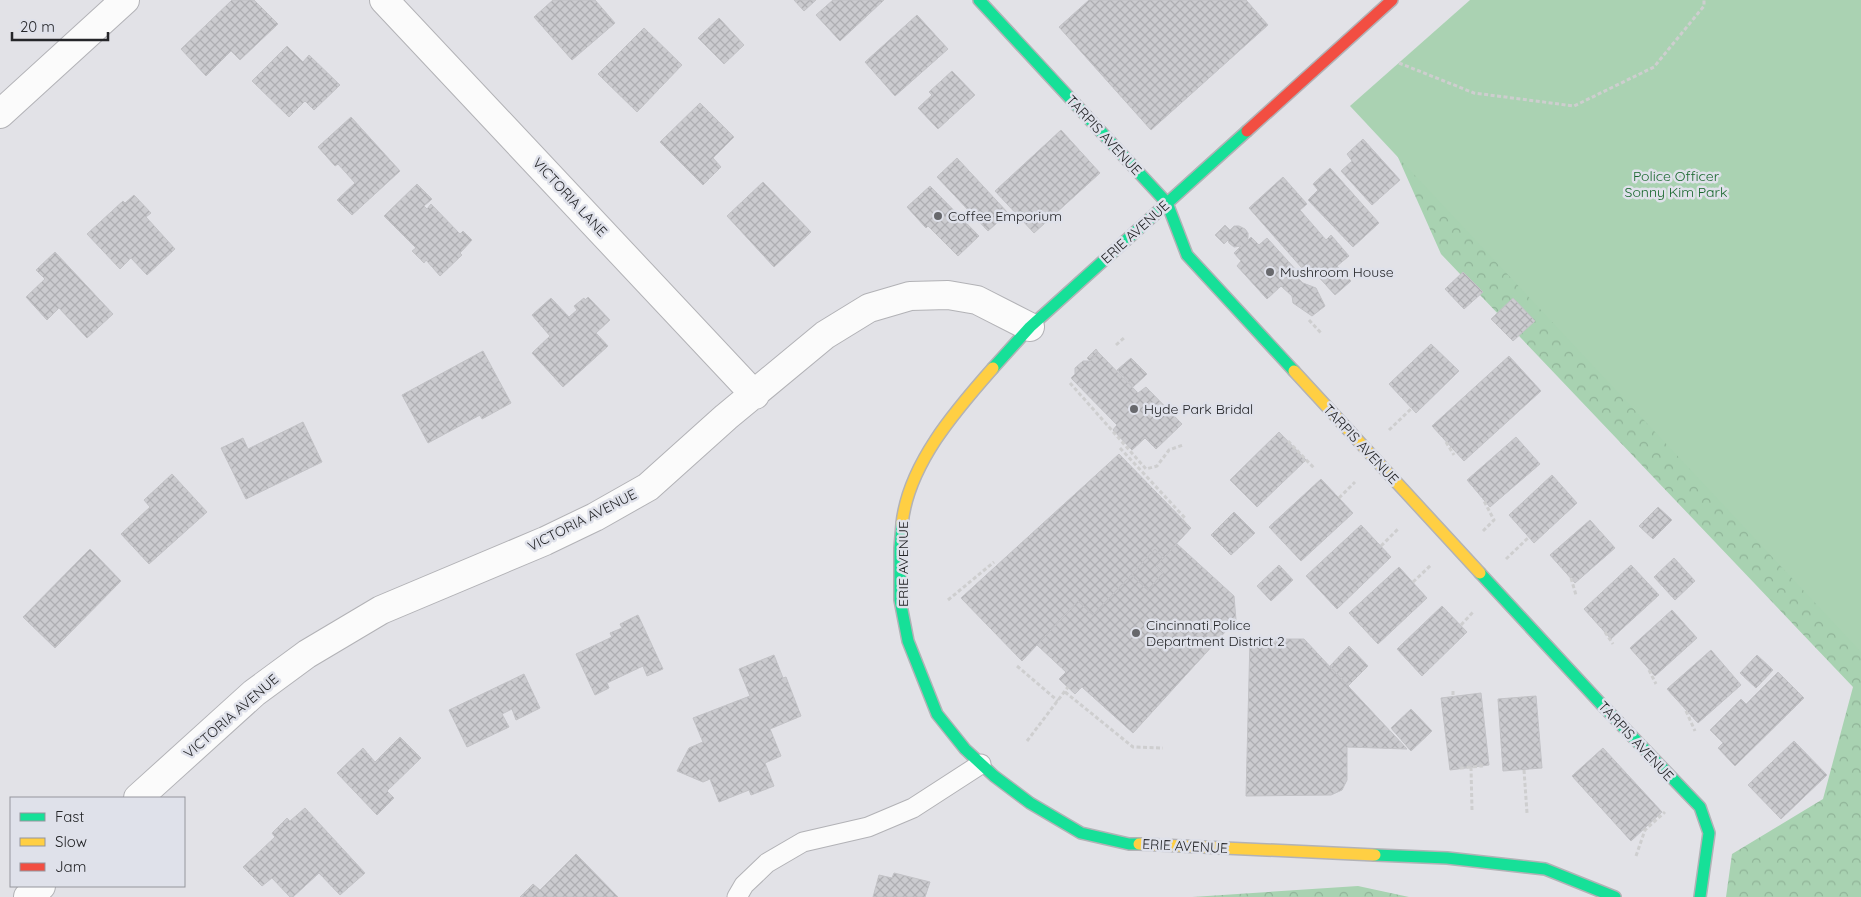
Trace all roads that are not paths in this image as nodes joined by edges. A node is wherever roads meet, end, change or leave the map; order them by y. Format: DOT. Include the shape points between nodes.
graph roads {
  1 [pos="125,0"];
  2 [pos="384,0"];
  3 [pos="979,0"];
  4 [pos="1392,0"];
  5 [pos="0,114"];
  6 [pos="1167,203"];
  7 [pos="1030,328"];
  8 [pos="755,394"];
  9 [pos="981,764"];
  10 [pos="139,797"];
  11 [pos="40,887"];
  12 [pos="28,897"];
  13 [pos="737,897"];
  14 [pos="1615,897"];
  15 [pos="1700,897"];
  1 -- 5 [label="street"];
  2 -- 8 [label="street, VICTORIA LANE"];
  3 -- 6 [label="street, TARPIS AVENUE"];
  4 -- 6 [label="street, ERIE AVENUE"];
  6 -- 7 [label="street, ERIE AVENUE"];
  6 -- 15 [label="street, TARPIS AVENUE" via="1187,255 1700,807 1709,833"];
  7 -- 8 [label="street, VICTORIA AVENUE" via="977,300 948,294 910,296 869,308 826,335"];
  7 -- 9 [label="street, ERIE AVENUE" via="957,409 918,470 904,508 900,600 908,641 937,714"];
  8 -- 10 [label="street, VICTORIA AVENUE" via="648,487 546,541 381,610 307,654 254,693"];
  9 -- 13 [label="lane" via="913,808 868,827 803,842 767,864 744,885"];
  9 -- 14 [label="street, ERIE AVENUE" via="1030,803 1081,833 1129,844 1457,859 1545,869"];
  11 -- 12 [label="street"];
}
